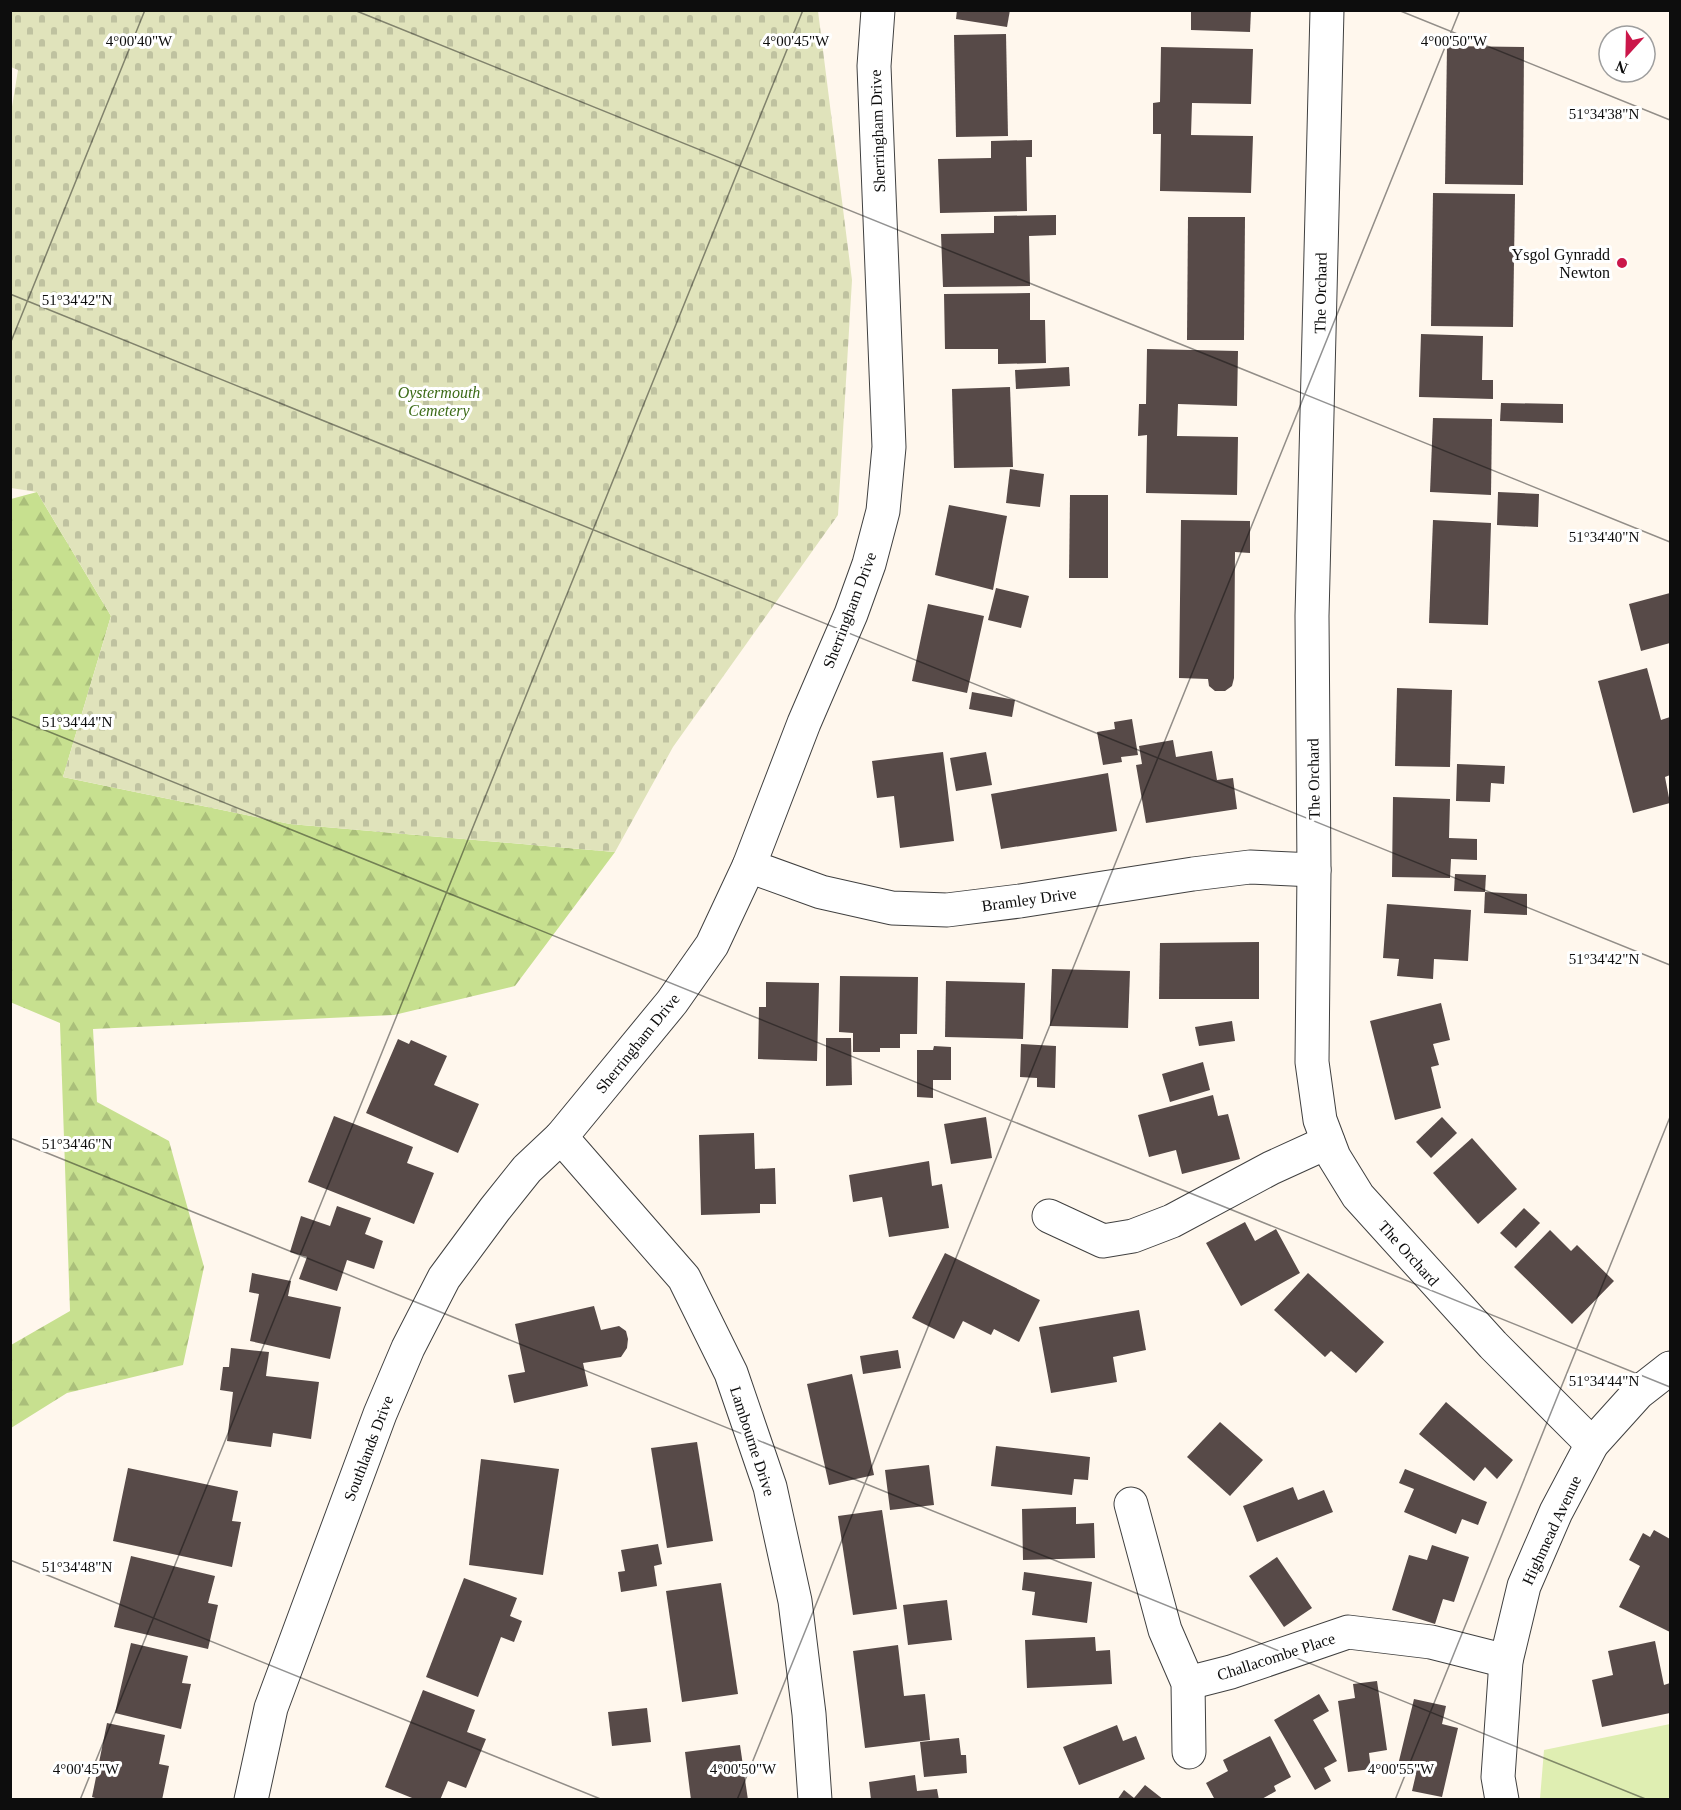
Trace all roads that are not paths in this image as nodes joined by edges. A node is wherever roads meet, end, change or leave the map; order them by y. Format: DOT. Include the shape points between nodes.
graph roads {
  1 [pos="878,10"];
  2 [pos="1326,10"];
  3 [pos="749,866"];
  4 [pos="1314,870"];
  5 [pos="561,1137"];
  6 [pos="1328,1142"];
  7 [pos="1049,1216"];
  8 [pos="1671,1368"];
  9 [pos="1592,1444"];
  10 [pos="1131,1504"];
  11 [pos="1506,1661"];
  12 [pos="1188,1683"];
  13 [pos="1189,1752"];
  14 [pos="250,1800"];
  15 [pos="815,1800"];
  16 [pos="1502,1800"];
  1 -- 3 [label="street, Sherringham Drive" via="874,66 889,447 883,511 851,614"];
  2 -- 4 [label="street, The Orchard" via="1312,616"];
  3 -- 4 [label="street, Bramley Drive" via="821,892 892,908 947,910 1193,874 1239,869"];
  3 -- 5 [label="street, Sherringham Drive" via="712,945 672,1002"];
  4 -- 6 [label="street, The Orchard" via="1312,1062 1320,1120"];
  5 -- 14 [label="street, Southlands Drive" via="527,1169 444,1278 408,1347 271,1708"];
  5 -- 15 [label="street, Lambourne Drive" via="684,1278 731,1373 770,1487 795,1601"];
  6 -- 7 [label="street" via="1271,1167 1172,1221 1133,1236 1103,1241"];
  6 -- 9 [label="street, The Orchard" via="1358,1196 1493,1345"];
  8 -- 9 [label="street, Highmead Avenue" via="1638,1393"];
  9 -- 11 [label="street, Highmead Avenue" via="1556,1512 1524,1586"];
  10 -- 12 [label="street" via="1165,1630"];
  11 -- 12 [label="street, Challacombe Place" via="1431,1642 1348,1632"];
  11 -- 16 [label="street, Highmead Avenue" via="1498,1777"];
  12 -- 13 [label="street"];
}
